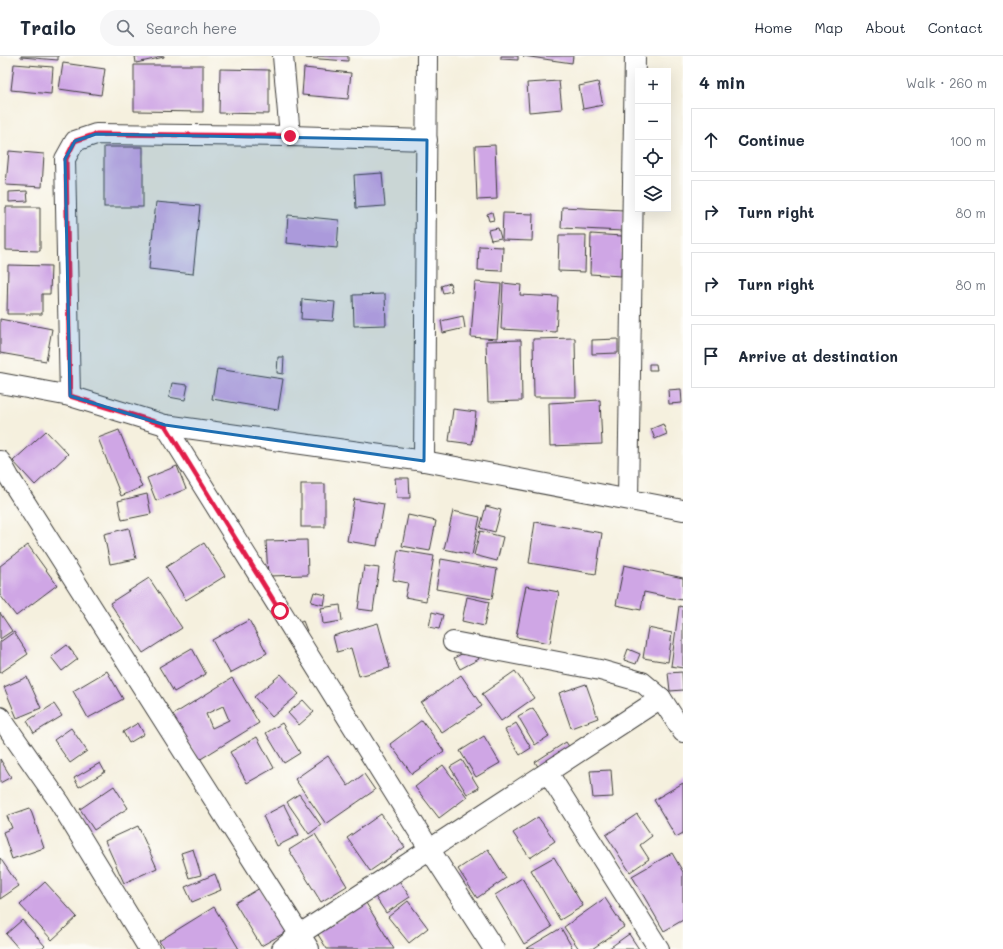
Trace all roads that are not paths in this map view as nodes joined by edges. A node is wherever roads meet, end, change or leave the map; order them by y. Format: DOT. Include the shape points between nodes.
graph roads {
  1 [pos="283,56"];
  2 [pos="427,56"];
  3 [pos="635,56"];
  4 [pos="290,136"];
  5 [pos="427,140"];
  6 [pos="0,384"];
  7 [pos="70,396"];
  8 [pos="165,425"];
  9 [pos="0,461"];
  10 [pos="424,461"];
  11 [pos="628,499"];
  12 [pos="683,510"];
  13 [pos="453,642"];
  14 [pos="661,698"];
  15 [pos="0,717"];
  16 [pos="683,732"];
  17 [pos="548,773"];
  18 [pos="430,850"];
  19 [pos="305,942"];
  20 [pos="149,949"];
  21 [pos="282,949"];
  22 [pos="494,949"];
  23 [pos="659,949"];
  1 -- 4 [label="street"];
  2 -- 5 [label="street"];
  3 -- 11 [label="street"];
  4 -- 5 [label="street"];
  4 -- 7 [label="street" via="96,134 75,141 66,159"];
  5 -- 10 [label="street"];
  6 -- 7 [label="street"];
  7 -- 8 [label="street"];
  8 -- 10 [label="street"];
  8 -- 18 [label="street"];
  9 -- 19 [label="street"];
  10 -- 11 [label="street"];
  11 -- 12 [label="street"];
  13 -- 14 [label="street" via="600,670 642,682"];
  14 -- 16 [label="street"];
  14 -- 17 [label="street"];
  15 -- 20 [label="street" via="60,803"];
  17 -- 18 [label="street"];
  17 -- 23 [label="street"];
  18 -- 19 [label="street"];
  18 -- 22 [label="street"];
  19 -- 21 [label="street"];
}
